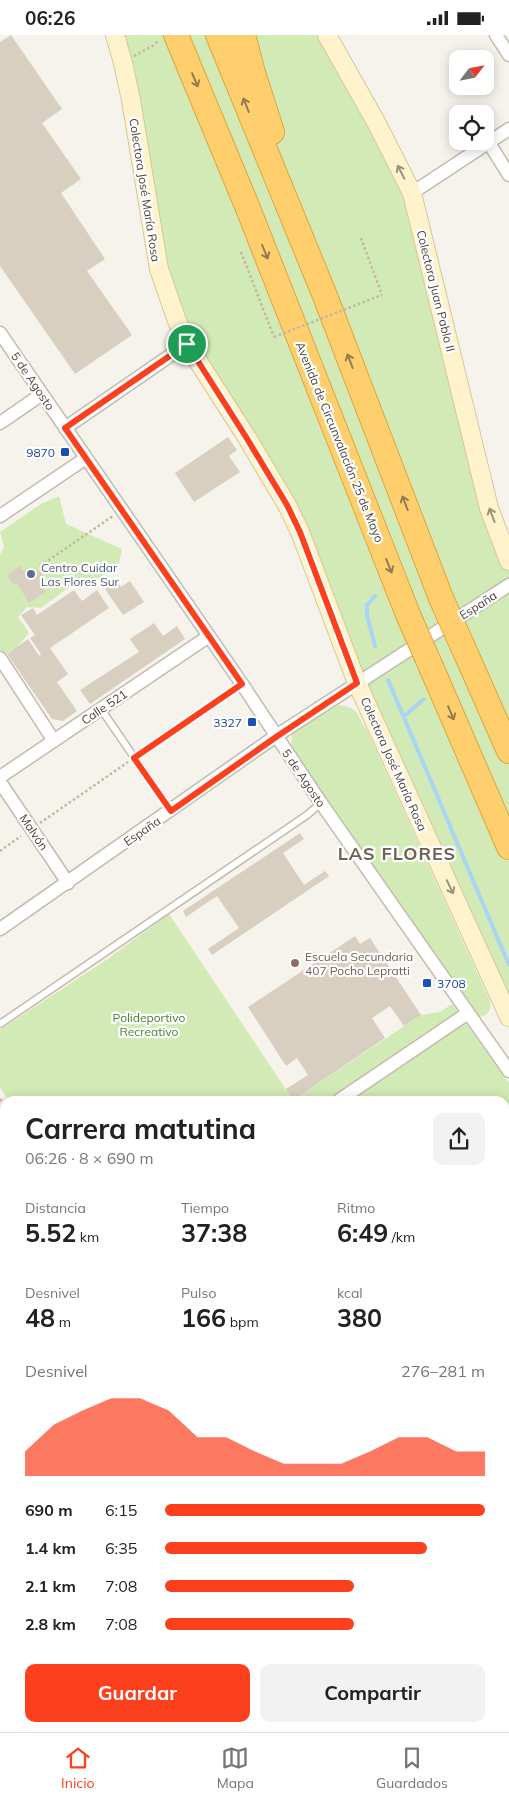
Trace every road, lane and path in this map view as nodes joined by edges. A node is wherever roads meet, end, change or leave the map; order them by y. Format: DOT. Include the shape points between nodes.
graph roads {
  1 [pos="115,35"];
  2 [pos="163,35"];
  3 [pos="176,35"];
  4 [pos="218,35"];
  5 [pos="243,35"];
  6 [pos="327,35"];
  7 [pos="496,35"];
  8 [pos="509,55"];
  9 [pos="123,63"];
  10 [pos="509,129"];
  11 [pos="494,139"];
  12 [pos="477,150"];
  13 [pos="493,150"];
  14 [pos="509,175"];
  15 [pos="412,193"];
  16 [pos="361,238"];
  17 [pos="241,252"];
  18 [pos="325,296"];
  19 [pos="0,333"];
  20 [pos="187,344"];
  21 [pos="42,394"];
  22 [pos="0,423"];
  23 [pos="65,428"];
  24 [pos="86,458"];
  25 [pos="0,516"];
  26 [pos="105,521"];
  27 [pos="509,561"];
  28 [pos="40,566"];
  29 [pos="509,585"];
  30 [pos="209,636"];
  31 [pos="0,658"];
  32 [pos="357,683"];
  33 [pos="242,684"];
  34 [pos="100,709"];
  35 [pos="276,737"];
  36 [pos="54,741"];
  37 [pos="509,751"];
  38 [pos="134,758"];
  39 [pos="0,777"];
  40 [pos="0,782"];
  41 [pos="321,803"];
  42 [pos="171,811"];
  43 [pos="32,829"];
  44 [pos="508,846"];
  45 [pos="0,851"];
  46 [pos="68,883"];
  47 [pos="0,929"];
  48 [pos="468,1013"];
  49 [pos="509,1017"];
  50 [pos="0,1024"];
  51 [pos="509,1071"];
  52 [pos="345,1096"];
  1 -- 9 [label="main road, Colectora José María Rosa"];
  2 -- 9 [label="path" via="154,45"];
  3 -- 44 [label="highway, Avenida de Circunvalación 25 de Mayo, one-way, bridge" via="409,617"];
  18 -- 4 [label="highway, one-way"];
  5 -- 18 [label="highway"];
  15 -- 6 [label="main road, Colectora Juan Pablo II, one-way"];
  7 -- 8 [label="street"];
  9 -- 20 [label="main road, Colectora José María Rosa" via="159,269"];
  10 -- 11 [label="street"];
  12 -- 15 [label="street"];
  13 -- 14 [label="street"];
  27 -- 15 [label="main road, Colectora Juan Pablo II, one-way" via="489,508"];
  16 -- 17 [label="path, bridge" via="382,295 274,337"];
  37 -- 18 [label="highway, one-way, bridge" via="441,598"];
  19 -- 21 [label="street, 5 de Agosto"];
  20 -- 23 [label="street"];
  20 -- 32 [label="main road, Colectora José María Rosa" via="290,511"];
  21 -- 22 [label="street"];
  21 -- 23 [label="street, 5 de Agosto"];
  23 -- 24 [label="street, 5 de Agosto"];
  24 -- 25 [label="street"];
  24 -- 30 [label="street, 5 de Agosto"];
  26 -- 28 [label="path"];
  29 -- 32 [label="street, España"];
  30 -- 33 [label="street, 5 de Agosto"];
  30 -- 34 [label="street, Calle 521"];
  31 -- 36 [label="street"];
  32 -- 35 [label="street, España"];
  32 -- 49 [label="main road, Colectora José María Rosa, one-way"];
  33 -- 35 [label="street, 5 de Agosto"];
  33 -- 38 [label="path"];
  34 -- 36 [label="street, Calle 521"];
  34 -- 38 [label="lane"];
  35 -- 41 [label="street, 5 de Agosto"];
  35 -- 42 [label="street, España"];
  36 -- 39 [label="street, Calle 521"];
  38 -- 42 [label="lane"];
  38 -- 43 [label="path"];
  40 -- 43 [label="street, Malvón"];
  41 -- 48 [label="street, 5 de Agosto"];
  41 -- 50 [label="lane" via="308,815"];
  42 -- 46 [label="street, España"];
  43 -- 45 [label="path"];
  43 -- 46 [label="street, Malvón"];
  46 -- 47 [label="street, España"];
  48 -- 51 [label="street, 5 de Agosto"];
  48 -- 52 [label="street"];
}
